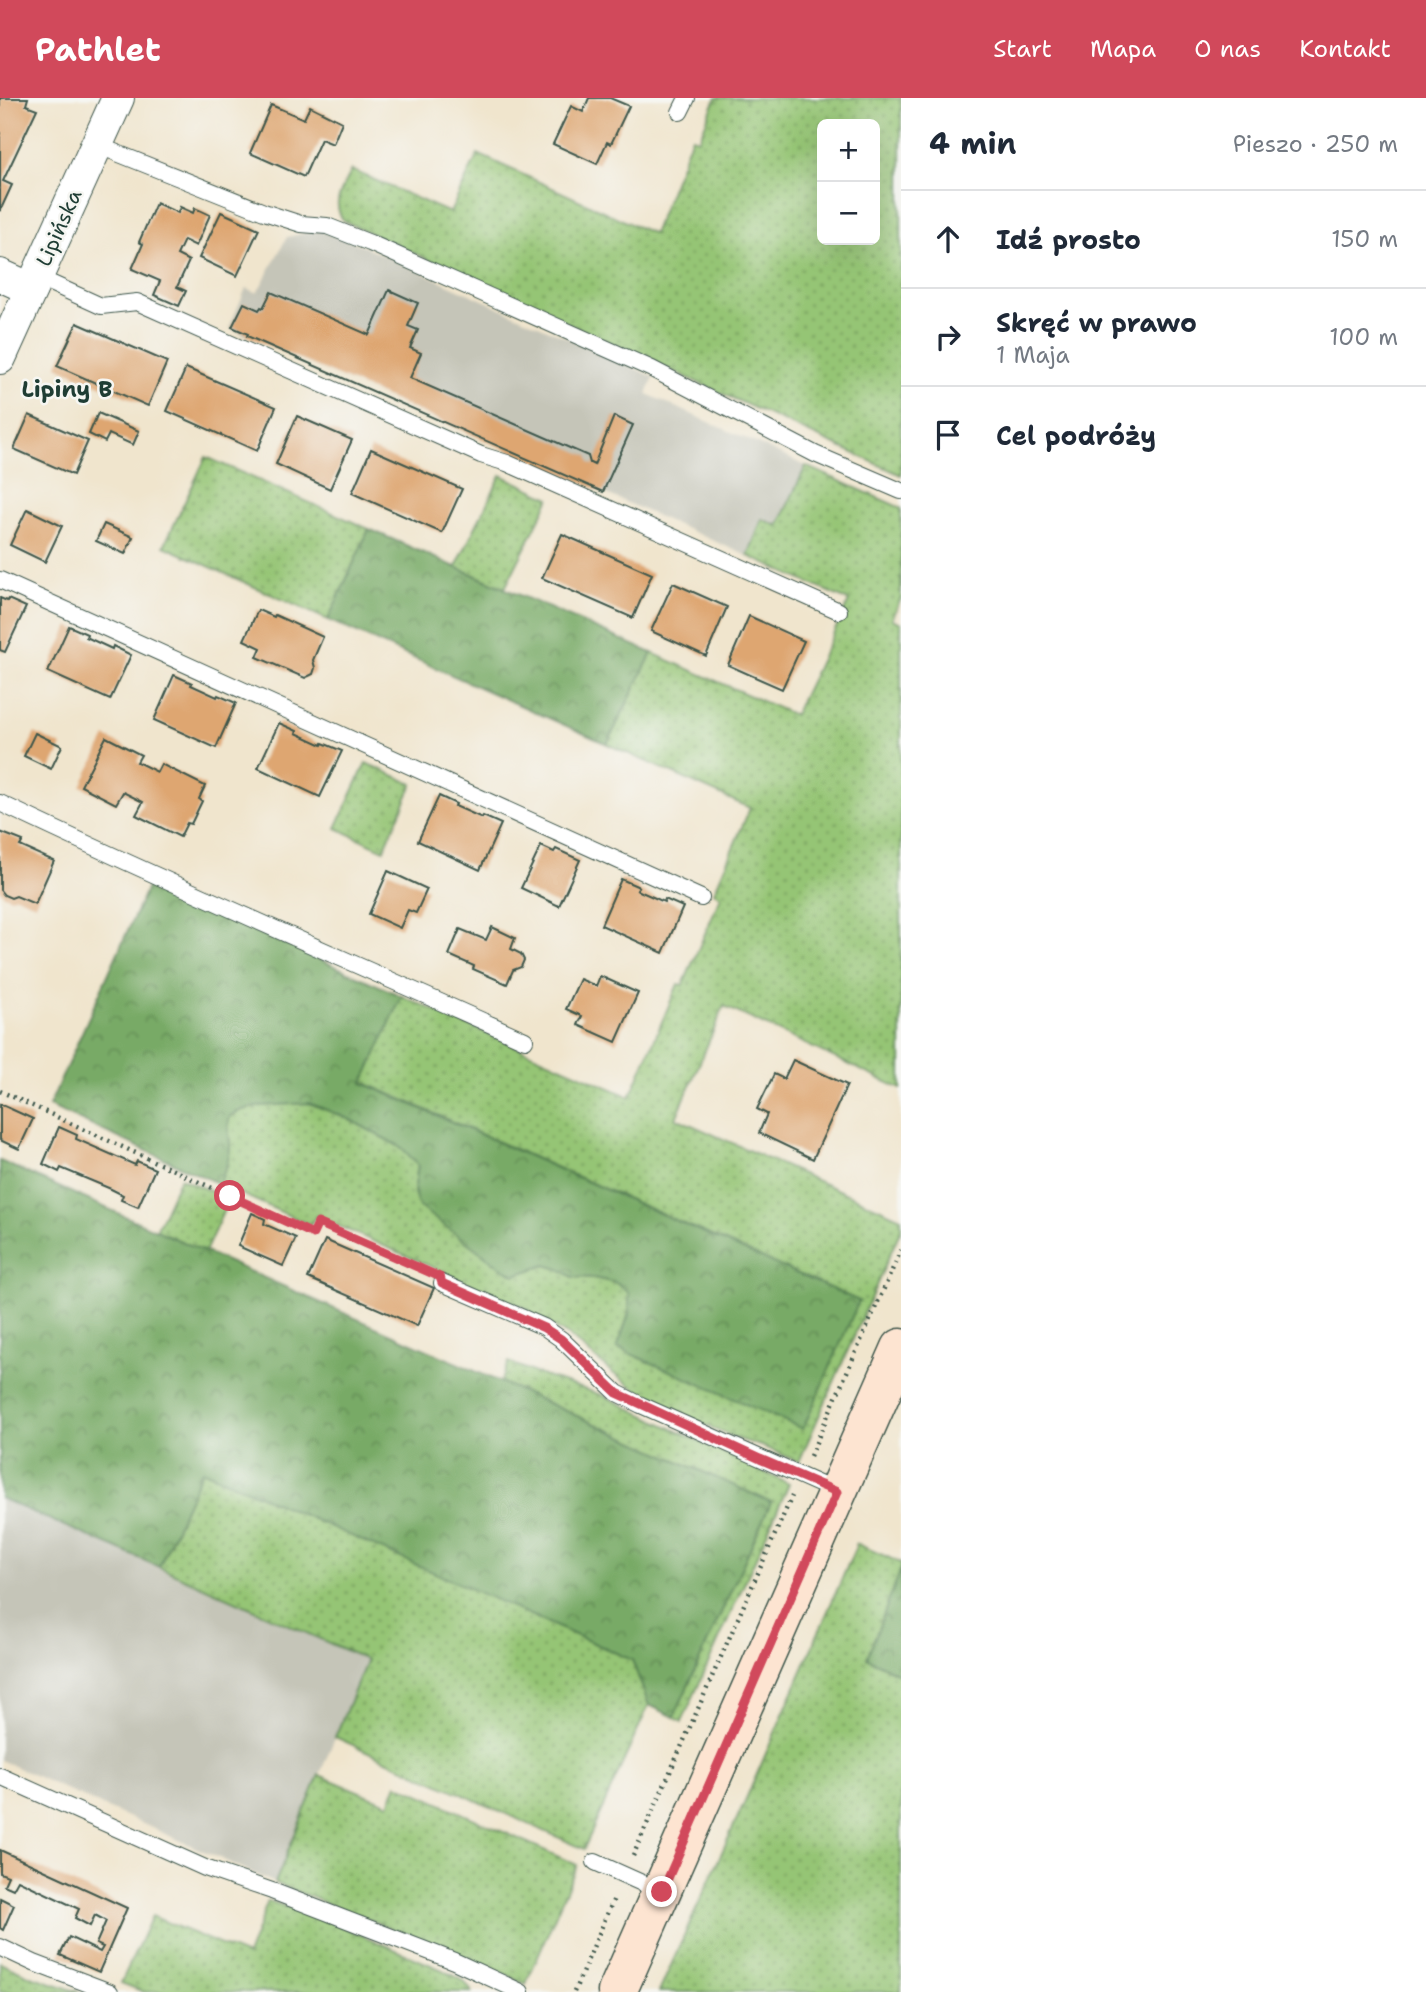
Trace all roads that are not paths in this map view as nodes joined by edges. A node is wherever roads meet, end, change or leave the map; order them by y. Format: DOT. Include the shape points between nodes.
graph roads {
  1 [pos="118,98"];
  2 [pos="97,145"];
  3 [pos="0,275"];
  4 [pos="34,283"];
  5 [pos="0,359"];
  6 [pos="901,491"];
  7 [pos="0,580"];
  8 [pos="839,611"];
  9 [pos="0,803"];
  10 [pos="701,898"];
  11 [pos="525,1040"];
  12 [pos="442,1283"];
  13 [pos="901,1348"];
  14 [pos="837,1492"];
  15 [pos="0,1776"];
  16 [pos="595,1862"];
  17 [pos="662,1892"];
  18 [pos="0,1947"];
  19 [pos="110,1992"];
  20 [pos="522,1992"];
  21 [pos="617,1992"];
  1 -- 2 [label="street, Lipińska"];
  2 -- 4 [label="street, Lipińska"];
  2 -- 6 [label="lane" via="264,212 327,226 370,243 652,369 815,454"];
  3 -- 4 [label="street"];
  4 -- 5 [label="street, Lipińska"];
  4 -- 8 [label="lane" via="101,306 137,302"];
  7 -- 10 [label="lane"];
  9 -- 11 [label="lane" via="144,872"];
  12 -- 14 [label="lane" via="544,1328 617,1393"];
  13 -- 14 [label="main road"];
  14 -- 17 [label="main road"];
  15 -- 20 [label="lane" via="205,1868 454,1961"];
  16 -- 17 [label="lane"];
  17 -- 21 [label="main road"];
  18 -- 19 [label="lane"];
}
